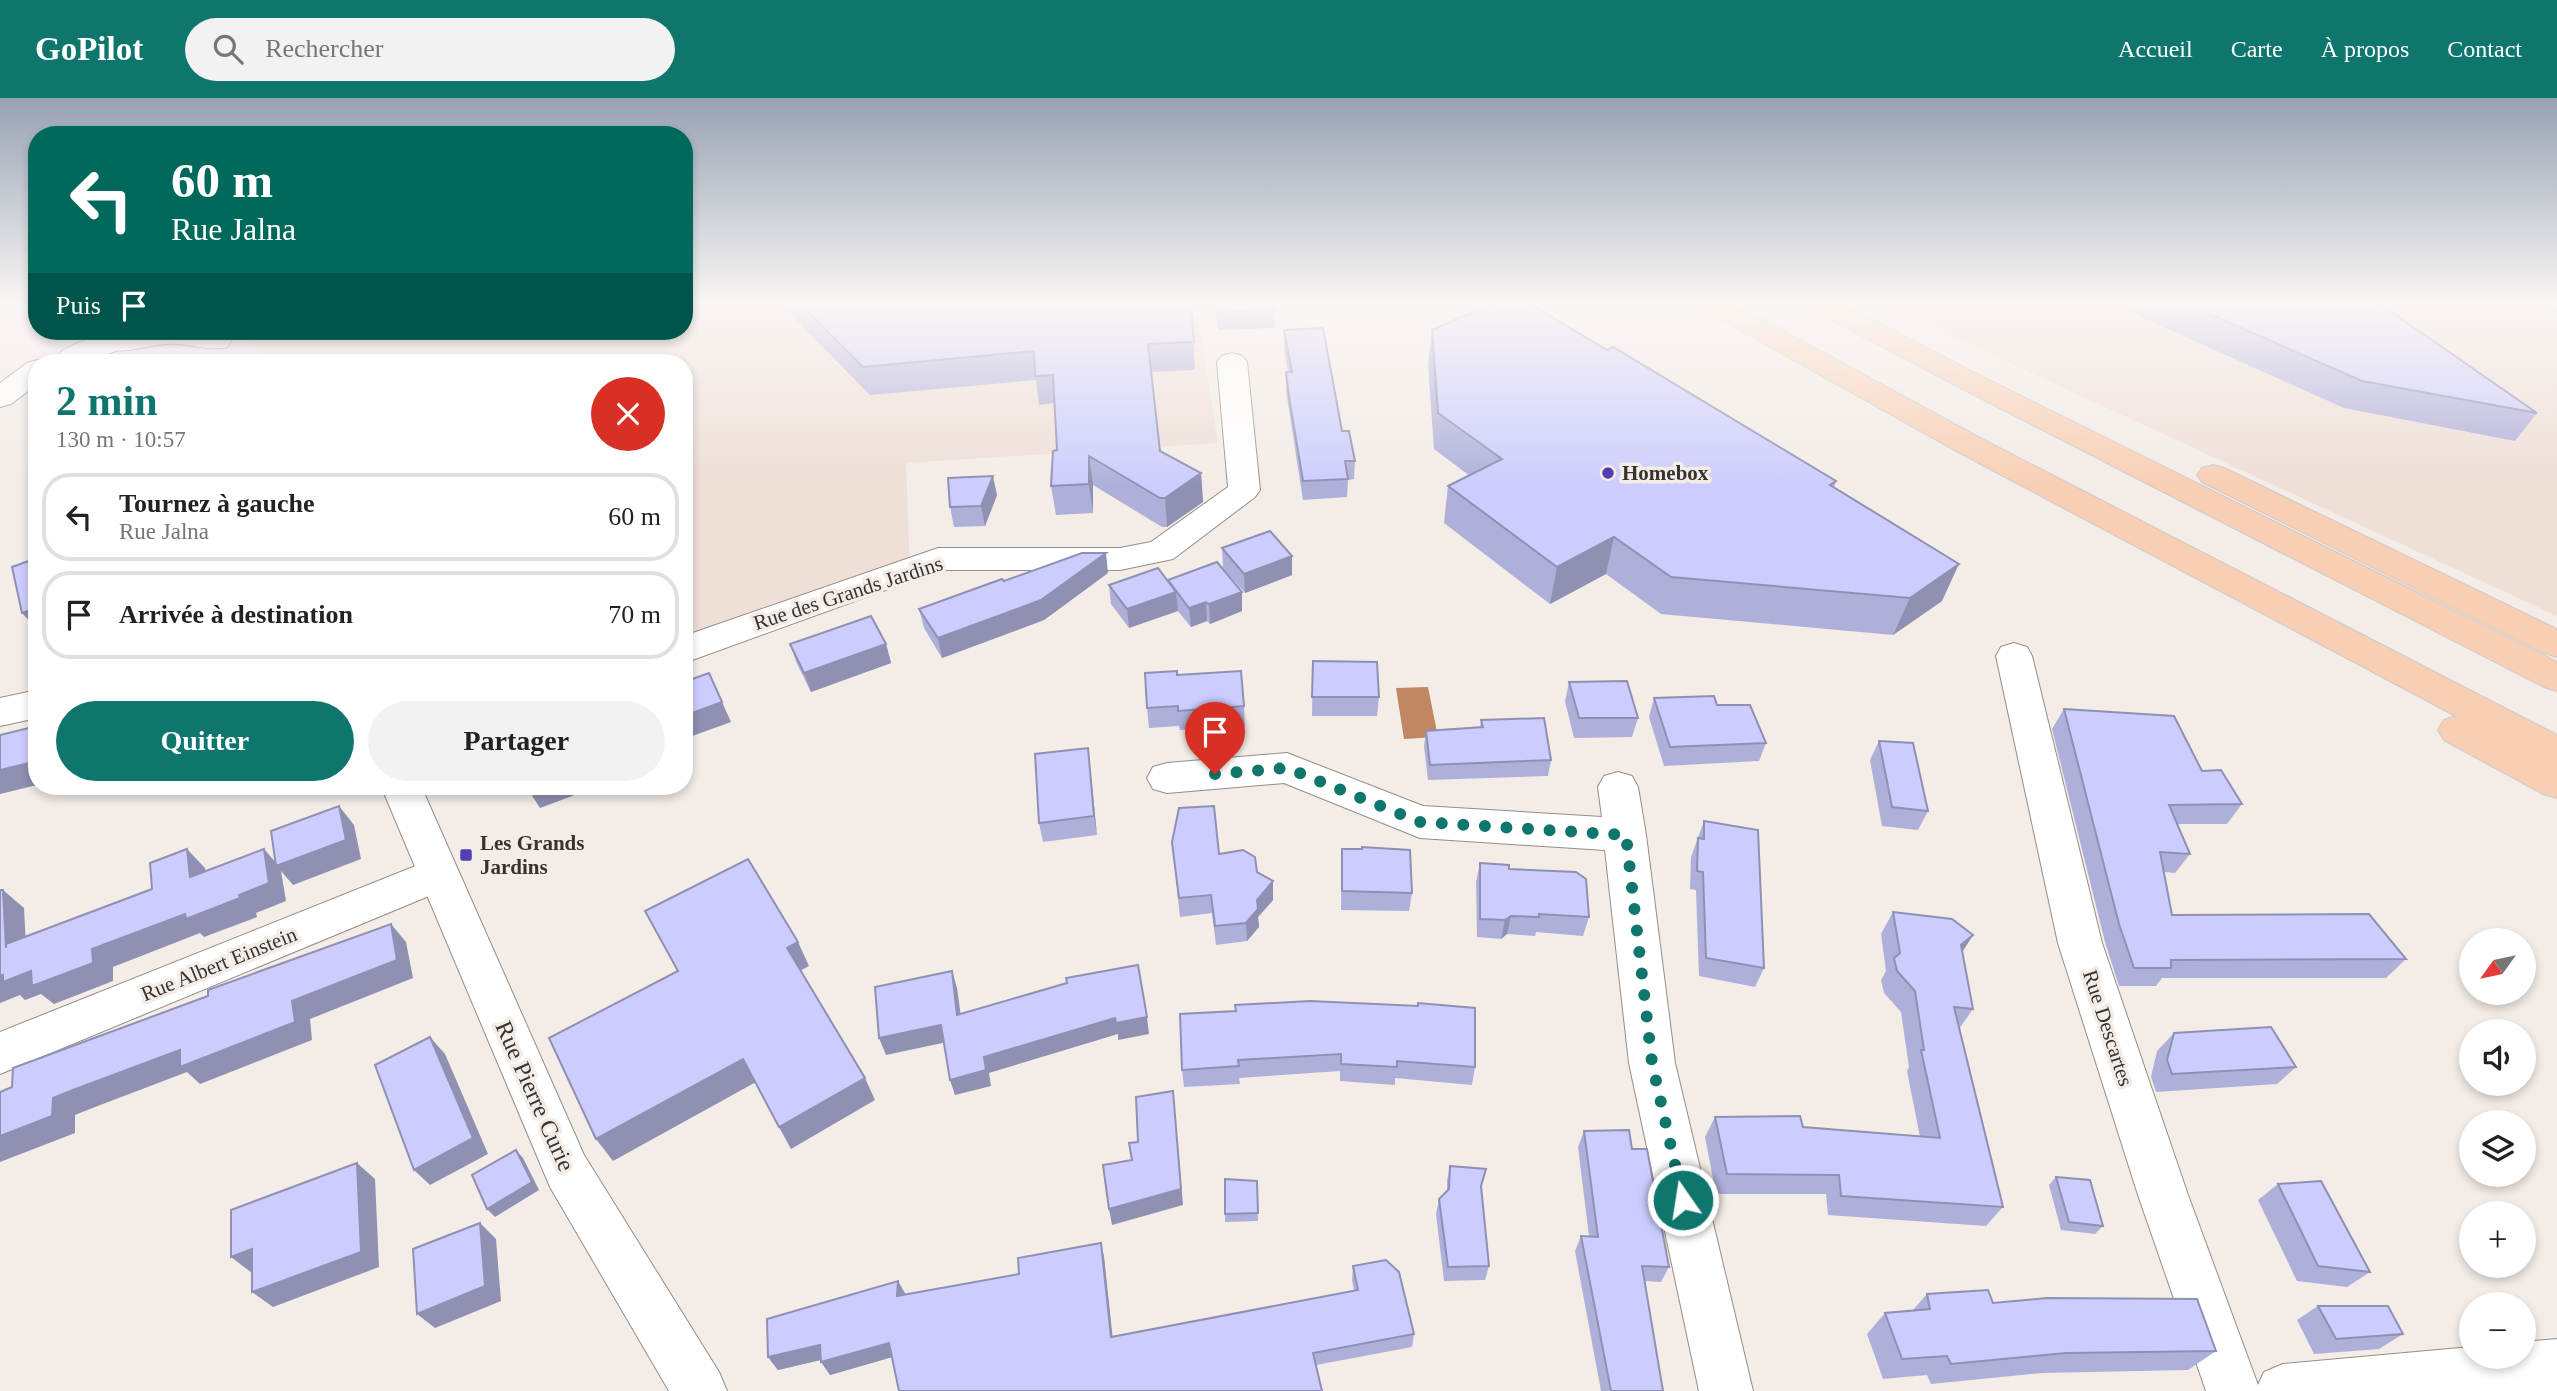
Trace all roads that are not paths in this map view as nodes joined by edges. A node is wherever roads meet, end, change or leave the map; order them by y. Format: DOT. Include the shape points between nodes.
graph roads {
  1 [pos="1232,364"];
  2 [pos="1823,364"];
  3 [pos="1937,364"];
  4 [pos="1988,364"];
  5 [pos="28,377"];
  6 [pos="1851,380"];
  7 [pos="28,384"];
  8 [pos="0,400"];
  9 [pos="2557,644"];
  10 [pos="693,647"];
  11 [pos="2014,656"];
  12 [pos="2557,678"];
  13 [pos="28,706"];
  14 [pos="0,712"];
  15 [pos="2557,752"];
  16 [pos="1167,778"];
  17 [pos="2557,783"];
  18 [pos="1618,787"];
  19 [pos="405,795"];
  20 [pos="1626,835"];
  21 [pos="438,874"];
  22 [pos="0,1053"];
  23 [pos="2557,1366"];
  24 [pos="700,1391"];
  25 [pos="1726,1391"];
  26 [pos="2233,1391"];
  27 [pos="2283,1391"];
  1 -- 10 [label="street, Rue des Grands Jardins" via="1244,490 1160,551 1120,559 938,559"];
  2 -- 6 [label="highway"];
  3 -- 12 [label="highway"];
  4 -- 9 [label="highway"];
  5 -- 8 [label="street"];
  6 -- 15 [label="highway"];
  6 -- 17 [label="highway" via="1902,428"];
  7 -- 8 [label="street"];
  11 -- 26 [label="street, Rue Descartes" via="2080,943"];
  13 -- 14 [label="street"];
  16 -- 20 [label="street" via="1287,768 1420,822"];
  18 -- 20 [label="street"];
  19 -- 21 [label="street, Rue Pierre Curie"];
  20 -- 25 [label="street" via="1652,1063"];
  21 -- 22 [label="street, Rue Albert Einstein"];
  21 -- 24 [label="street, Rue Pierre Curie" via="567,1171"];
  23 -- 27 [label="street"];
}
